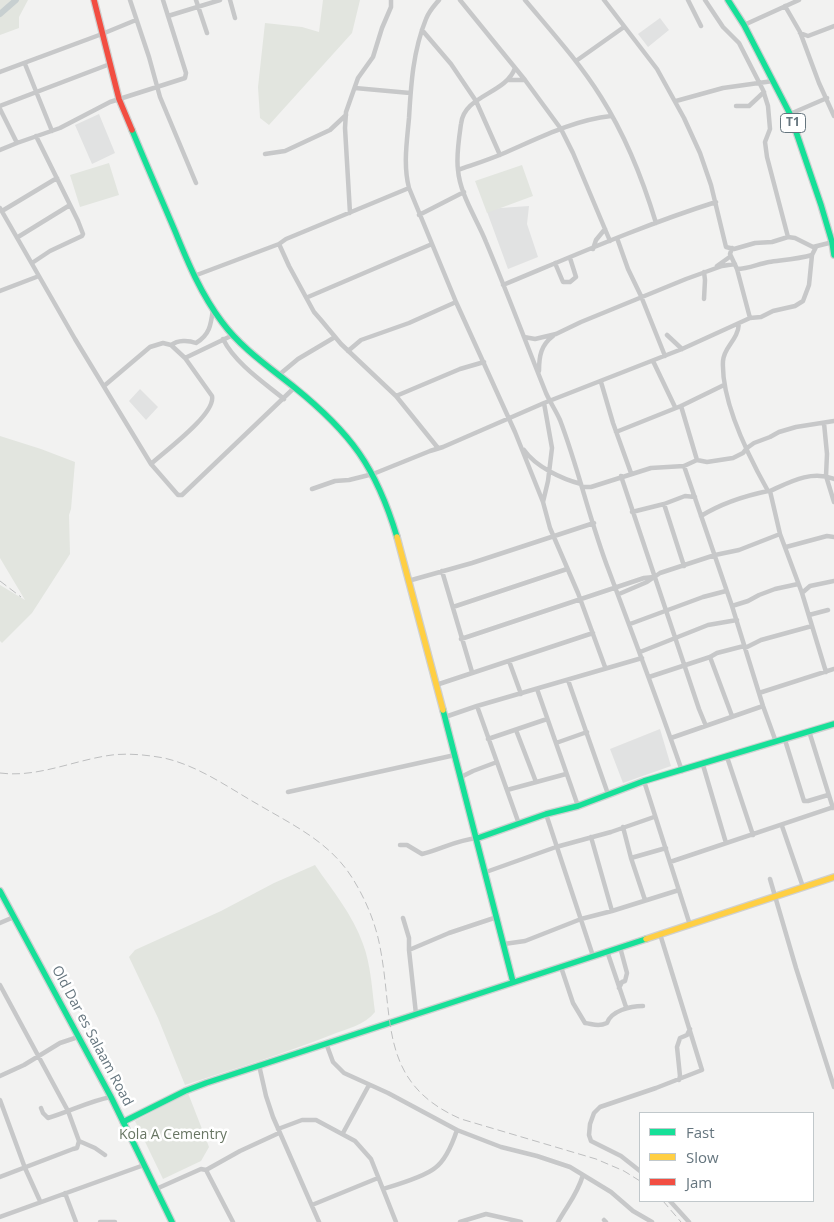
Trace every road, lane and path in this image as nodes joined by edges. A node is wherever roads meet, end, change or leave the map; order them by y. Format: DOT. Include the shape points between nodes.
graph roads {
  1 [pos="94,0"];
  2 [pos="130,0"];
  3 [pos="163,0"];
  4 [pos="196,0"];
  5 [pos="220,0"];
  6 [pos="230,0"];
  7 [pos="392,0"];
  8 [pos="439,0"];
  9 [pos="460,0"];
  10 [pos="525,0"];
  11 [pos="604,0"];
  12 [pos="688,0"];
  13 [pos="705,0"];
  14 [pos="728,0"];
  15 [pos="799,0"];
  16 [pos="785,6"];
  17 [pos="198,7"];
  18 [pos="168,16"];
  19 [pos="235,18"];
  20 [pos="136,20"];
  21 [pos="744,25"];
  22 [pos="701,26"];
  23 [pos="834,26"];
  24 [pos="624,27"];
  25 [pos="422,30"];
  26 [pos="206,33"];
  27 [pos="800,33"];
  28 [pos="102,34"];
  29 [pos="576,61"];
  30 [pos="25,64"];
  31 [pos="110,64"];
  32 [pos="515,68"];
  33 [pos="0,72"];
  34 [pos="508,80"];
  35 [pos="525,80"];
  36 [pos="774,81"];
  37 [pos="760,83"];
  38 [pos="156,86"];
  39 [pos="355,88"];
  40 [pos="36,91"];
  41 [pos="117,92"];
  42 [pos="764,92"];
  43 [pos="410,94"];
  44 [pos="826,98"];
  45 [pos="119,99"];
  46 [pos="476,101"];
  47 [pos="676,101"];
  48 [pos="110,102"];
  49 [pos="736,106"];
  50 [pos="0,108"];
  51 [pos="122,108"];
  52 [pos="790,114"];
  53 [pos="346,115"];
  54 [pos="611,116"];
  55 [pos="834,116"];
  56 [pos="561,129"];
  57 [pos="52,131"];
  58 [pos="36,136"];
  59 [pos="17,143"];
  60 [pos="0,150"];
  61 [pos="266,154"];
  62 [pos="500,155"];
  63 [pos="458,170"];
  64 [pos="56,178"];
  65 [pos="196,184"];
  66 [pos="409,188"];
  67 [pos="464,192"];
  68 [pos="716,202"];
  69 [pos="70,205"];
  70 [pos="1,209"];
  71 [pos="350,213"];
  72 [pos="419,215"];
  73 [pos="656,223"];
  74 [pos="605,229"];
  75 [pos="18,237"];
  76 [pos="788,237"];
  77 [pos="618,238"];
  78 [pos="610,241"];
  79 [pos="833,242"];
  80 [pos="279,244"];
  81 [pos="432,244"];
  82 [pos="816,247"];
  83 [pos="732,248"];
  84 [pos="593,249"];
  85 [pos="812,255"];
  86 [pos="834,255"];
  87 [pos="731,256"];
  88 [pos="570,258"];
  89 [pos="32,263"];
  90 [pos="555,263"];
  91 [pos="736,267"];
  92 [pos="707,271"];
  93 [pos="39,276"];
  94 [pos="194,276"];
  95 [pos="503,285"];
  96 [pos="0,291"];
  97 [pos="641,296"];
  98 [pos="308,298"];
  99 [pos="704,299"];
  100 [pos="456,302"];
  101 [pos="213,309"];
  102 [pos="750,318"];
  103 [pos="739,323"];
  104 [pos="556,334"];
  105 [pos="233,335"];
  106 [pos="667,335"];
  107 [pos="335,337"];
  108 [pos="524,337"];
  109 [pos="223,338"];
  110 [pos="199,341"];
  111 [pos="209,345"];
  112 [pos="171,346"];
  113 [pos="682,349"];
  114 [pos="348,350"];
  115 [pos="665,356"];
  116 [pos="185,358"];
  117 [pos="652,361"];
  118 [pos="484,362"];
  119 [pos="280,374"];
  120 [pos="539,374"];
  121 [pos="601,382"];
  122 [pos="724,385"];
  123 [pos="104,386"];
  124 [pos="294,388"];
  125 [pos="396,396"];
  126 [pos="284,398"];
  127 [pos="547,402"];
  128 [pos="682,406"];
  129 [pos="675,407"];
  130 [pos="510,419"];
  131 [pos="834,421"];
  132 [pos="824,424"];
  133 [pos="616,432"];
  134 [pos="519,442"];
  135 [pos="438,448"];
  136 [pos="747,448"];
  137 [pos="697,460"];
  138 [pos="151,464"];
  139 [pos="684,466"];
  140 [pos="549,470"];
  141 [pos="631,473"];
  142 [pos="373,474"];
  143 [pos="620,476"];
  144 [pos="826,476"];
  145 [pos="834,479"];
  146 [pos="582,486"];
  147 [pos="312,489"];
  148 [pos="769,491"];
  149 [pos="695,497"];
  150 [pos="544,502"];
  151 [pos="834,502"];
  152 [pos="664,504"];
  153 [pos="632,512"];
  154 [pos="701,516"];
  155 [pos="594,522"];
  156 [pos="780,534"];
  157 [pos="553,537"];
  158 [pos="834,537"];
  159 [pos="786,547"];
  160 [pos="715,555"];
  161 [pos="684,566"];
  162 [pos="567,569"];
  163 [pos="442,571"];
  164 [pos="654,577"];
  165 [pos="408,581"];
  166 [pos="834,581"];
  167 [pos="798,584"];
  168 [pos="616,588"];
  169 [pos="726,591"];
  170 [pos="802,593"];
  171 [pos="619,594"];
  172 [pos="580,600"];
  173 [pos="732,606"];
  174 [pos="453,607"];
  175 [pos="828,610"];
  176 [pos="666,611"];
  177 [pos="809,615"];
  178 [pos="737,620"];
  179 [pos="630,624"];
  180 [pos="812,626"];
  181 [pos="593,633"];
  182 [pos="461,639"];
  183 [pos="675,639"];
  184 [pos="744,647"];
  185 [pos="640,652"];
  186 [pos="710,657"];
  187 [pos="642,658"];
  188 [pos="509,660"];
  189 [pos="684,665"];
  190 [pos="605,668"];
  191 [pos="834,669"];
  192 [pos="472,672"];
  193 [pos="826,672"];
  194 [pos="649,678"];
  195 [pos="568,680"];
  196 [pos="436,685"];
  197 [pos="537,689"];
  198 [pos="759,693"];
  199 [pos="521,694"];
  200 [pos="477,706"];
  201 [pos="763,706"];
  202 [pos="732,716"];
  203 [pos="445,717"];
  204 [pos="547,719"];
  205 [pos="834,724"];
  206 [pos="706,726"];
  207 [pos="516,730"];
  208 [pos="809,731"];
  209 [pos="587,732"];
  210 [pos="670,738"];
  211 [pos="488,739"];
  212 [pos="784,740"];
  213 [pos="776,742"];
  214 [pos="556,743"];
  215 [pos="455,755"];
  216 [pos="727,757"];
  217 [pos="497,762"];
  218 [pos="703,765"];
  219 [pos="682,771"];
  220 [pos="566,774"];
  221 [pos="461,777"];
  222 [pos="536,782"];
  223 [pos="644,782"];
  224 [pos="507,790"];
  225 [pos="288,792"];
  226 [pos="608,794"];
  227 [pos="828,795"];
  228 [pos="578,806"];
  229 [pos="834,808"];
  230 [pos="546,814"];
  231 [pos="654,817"];
  232 [pos="518,824"];
  233 [pos="782,826"];
  234 [pos="623,827"];
  235 [pos="753,835"];
  236 [pos="591,837"];
  237 [pos="478,838"];
  238 [pos="726,843"];
  239 [pos="400,845"];
  240 [pos="556,848"];
  241 [pos="666,848"];
  242 [pos="631,858"];
  243 [pos="670,862"];
  244 [pos="486,872"];
  245 [pos="834,877"];
  246 [pos="770,879"];
  247 [pos="803,887"];
  248 [pos="0,890"];
  249 [pos="679,890"];
  250 [pos="776,896"];
  251 [pos="645,900"];
  252 [pos="612,911"];
  253 [pos="14,917"];
  254 [pos="497,917"];
  255 [pos="403,918"];
  256 [pos="581,920"];
  257 [pos="0,924"];
  258 [pos="690,925"];
  259 [pos="660,934"];
  260 [pos="409,938"];
  261 [pos="504,944"];
  262 [pos="418,945"];
  263 [pos="620,947"];
  264 [pos="409,950"];
  265 [pos="607,952"];
  266 [pos="593,956"];
  267 [pos="561,967"];
  268 [pos="513,982"];
  269 [pos="0,985"];
  270 [pos="619,988"];
  271 [pos="643,1006"];
  272 [pos="626,1007"];
  273 [pos="416,1014"];
  274 [pos="690,1029"];
  275 [pos="78,1037"];
  276 [pos="326,1043"];
  277 [pos="38,1056"];
  278 [pos="259,1066"];
  279 [pos="0,1076"];
  280 [pos="679,1080"];
  281 [pos="369,1085"];
  282 [pos="834,1087"];
  283 [pos="111,1097"];
  284 [pos="0,1100"];
  285 [pos="41,1108"];
  286 [pos="68,1110"];
  287 [pos="123,1122"];
  288 [pos="457,1130"];
  289 [pos="278,1131"];
  290 [pos="343,1133"];
  291 [pos="79,1141"];
  292 [pos="105,1156"];
  293 [pos="144,1165"];
  294 [pos="25,1168"];
  295 [pos="206,1170"];
  296 [pos="639,1170"];
  297 [pos="583,1175"];
  298 [pos="0,1177"];
  299 [pos="378,1178"];
  300 [pos="370,1181"];
  301 [pos="382,1187"];
  302 [pos="156,1189"];
  303 [pos="65,1193"];
  304 [pos="40,1201"];
  305 [pos="671,1202"];
  306 [pos="312,1205"];
  307 [pos="0,1216"];
  308 [pos="641,1216"];
  309 [pos="76,1222"];
  310 [pos="100,1222"];
  311 [pos="115,1222"];
  312 [pos="172,1222"];
  313 [pos="233,1222"];
  314 [pos="319,1222"];
  315 [pos="396,1222"];
  316 [pos="460,1222"];
  317 [pos="521,1222"];
  318 [pos="558,1222"];
  319 [pos="637,1222"];
  320 [pos="652,1222"];
  321 [pos="689,1222"];
  1 -- 28 [label="main road"];
  2 -- 20 [label="street"];
  3 -- 18 [label="street"];
  4 -- 17 [label="street"];
  5 -- 17 [label="street"];
  6 -- 19 [label="street"];
  7 -- 39 [label="street" via="373,56"];
  8 -- 25 [label="street" via="430,10"];
  9 -- 32 [label="street"];
  10 -- 29 [label="street"];
  11 -- 24 [label="street"];
  12 -- 22 [label="street"];
  13 -- 37 [label="street" via="739,43"];
  14 -- 21 [label="main road, T1"];
  15 -- 16 [label="street"];
  16 -- 21 [label="street"];
  16 -- 27 [label="street"];
  17 -- 18 [label="street"];
  17 -- 26 [label="street"];
  18 -- 38 [label="street" via="186,75 184,79"];
  20 -- 28 [label="street"];
  20 -- 38 [label="street"];
  21 -- 36 [label="main road, T1"];
  23 -- 27 [label="street" via="808,36"];
  24 -- 29 [label="street"];
  24 -- 47 [label="street" via="657,69"];
  25 -- 43 [label="street"];
  25 -- 46 [label="street"];
  27 -- 44 [label="street"];
  28 -- 30 [label="street"];
  28 -- 31 [label="main road"];
  29 -- 54 [label="street"];
  30 -- 33 [label="street"];
  30 -- 40 [label="street"];
  31 -- 40 [label="street"];
  31 -- 41 [label="main road"];
  32 -- 34 [label="street"];
  32 -- 35 [label="street"];
  34 -- 35 [label="street"];
  34 -- 46 [label="street"];
  35 -- 56 [label="street"];
  36 -- 37 [label="street"];
  36 -- 52 [label="main road, T1"];
  37 -- 42 [label="street"];
  37 -- 47 [label="street" via="724,88"];
  38 -- 45 [label="street"];
  38 -- 65 [label="street"];
  39 -- 43 [label="street"];
  39 -- 53 [label="street"];
  40 -- 50 [label="street"];
  40 -- 57 [label="street"];
  41 -- 45 [label="main road"];
  41 -- 48 [label="street"];
  42 -- 49 [label="street" via="749,106"];
  42 -- 76 [label="street" via="770,129 765,142 766,157"];
  43 -- 66 [label="street" via="406,168"];
  44 -- 52 [label="street"];
  44 -- 55 [label="street"];
  45 -- 48 [label="street"];
  45 -- 51 [label="main road"];
  46 -- 62 [label="street"];
  46 -- 63 [label="street" via="462,116"];
  47 -- 68 [label="street" via="700,153"];
  48 -- 51 [label="street"];
  48 -- 57 [label="street"];
  50 -- 59 [label="street"];
  51 -- 94 [label="main road"];
  52 -- 79 [label="main road, T1"];
  53 -- 61 [label="street" via="324,133 285,151"];
  53 -- 71 [label="street"];
  54 -- 56 [label="street"];
  54 -- 73 [label="street" via="641,178"];
  56 -- 62 [label="street"];
  56 -- 74 [label="street"];
  57 -- 58 [label="street"];
  58 -- 59 [label="street"];
  58 -- 64 [label="street"];
  59 -- 60 [label="street"];
  62 -- 63 [label="street"];
  63 -- 67 [label="street"];
  64 -- 69 [label="street"];
  64 -- 70 [label="street"];
  66 -- 71 [label="street"];
  66 -- 72 [label="street"];
  67 -- 72 [label="street"];
  67 -- 95 [label="street"];
  68 -- 73 [label="street"];
  68 -- 83 [label="street" via="726,247"];
  69 -- 75 [label="street"];
  69 -- 89 [label="street" via="83,235"];
  70 -- 75 [label="street"];
  71 -- 80 [label="street"];
  72 -- 81 [label="street"];
  73 -- 77 [label="street"];
  74 -- 78 [label="street"];
  74 -- 84 [label="street"];
  75 -- 89 [label="street"];
  76 -- 82 [label="street"];
  76 -- 83 [label="street"];
  77 -- 78 [label="street"];
  77 -- 97 [label="street"];
  78 -- 84 [label="street"];
  79 -- 82 [label="street"];
  79 -- 86 [label="main road, T1"];
  80 -- 94 [label="street"];
  80 -- 98 [label="street"];
  81 -- 98 [label="street"];
  81 -- 100 [label="street"];
  82 -- 85 [label="street"];
  83 -- 87 [label="street"];
  84 -- 88 [label="street"];
  85 -- 91 [label="street"];
  85 -- 102 [label="street" via="810,285 803,301"];
  87 -- 91 [label="street"];
  87 -- 92 [label="street"];
  88 -- 90 [label="street"];
  88 -- 90 [label="street" via="576,277 570,282 563,282"];
  89 -- 93 [label="street"];
  90 -- 95 [label="street"];
  91 -- 92 [label="street" via="729,264"];
  91 -- 102 [label="street"];
  92 -- 97 [label="street"];
  92 -- 99 [label="street"];
  93 -- 96 [label="street"];
  93 -- 123 [label="street"];
  94 -- 101 [label="main road"];
  95 -- 108 [label="street"];
  97 -- 104 [label="street"];
  97 -- 115 [label="street"];
  98 -- 107 [label="street" via="314,312"];
  100 -- 114 [label="street" via="360,340"];
  100 -- 118 [label="street"];
  101 -- 105 [label="main road"];
  101 -- 110 [label="street" via="210,329"];
  102 -- 103 [label="street"];
  103 -- 113 [label="street"];
  103 -- 122 [label="street" via="739,332 723,359"];
  104 -- 108 [label="street" via="535,339"];
  104 -- 120 [label="street" via="542,349"];
  105 -- 109 [label="street"];
  105 -- 119 [label="main road"];
  106 -- 113 [label="street"];
  107 -- 114 [label="street"];
  107 -- 119 [label="street"];
  108 -- 120 [label="street"];
  109 -- 111 [label="street"];
  109 -- 126 [label="street" via="246,366"];
  110 -- 111 [label="street"];
  110 -- 112 [label="street" via="179,341"];
  111 -- 116 [label="street"];
  112 -- 116 [label="street"];
  112 -- 123 [label="street" via="163,343 153,345"];
  113 -- 115 [label="street"];
  114 -- 125 [label="street"];
  115 -- 117 [label="street"];
  116 -- 138 [label="street" via="212,396 213,404 202,420"];
  117 -- 121 [label="street"];
  117 -- 129 [label="street"];
  118 -- 125 [label="street"];
  118 -- 130 [label="street"];
  119 -- 124 [label="main road"];
  120 -- 127 [label="street"];
  121 -- 127 [label="street"];
  121 -- 133 [label="street"];
  122 -- 128 [label="street"];
  122 -- 136 [label="street"];
  123 -- 138 [label="street"];
  124 -- 126 [label="street"];
  124 -- 142 [label="main road" via="343,431"];
  125 -- 135 [label="street"];
  126 -- 138 [label="street" via="182,495 175,492"];
  127 -- 130 [label="street"];
  127 -- 140 [label="street" via="552,448"];
  127 -- 146 [label="street" via="559,418"];
  128 -- 129 [label="street"];
  128 -- 137 [label="street"];
  129 -- 133 [label="street"];
  130 -- 134 [label="street"];
  130 -- 135 [label="street"];
  131 -- 132 [label="street"];
  132 -- 136 [label="street" via="779,432"];
  132 -- 144 [label="street"];
  133 -- 141 [label="street"];
  134 -- 140 [label="street" via="527,454"];
  134 -- 150 [label="street"];
  135 -- 142 [label="street"];
  136 -- 137 [label="street" via="744,453 728,459"];
  136 -- 148 [label="street"];
  137 -- 139 [label="street"];
  139 -- 141 [label="street"];
  139 -- 149 [label="street"];
  140 -- 146 [label="street"];
  140 -- 150 [label="street"];
  141 -- 143 [label="street"];
  142 -- 147 [label="street"];
  142 -- 165 [label="main road" via="387,508"];
  143 -- 146 [label="street"];
  143 -- 153 [label="street"];
  144 -- 145 [label="street"];
  144 -- 148 [label="street" via="803,477"];
  144 -- 151 [label="street"];
  146 -- 155 [label="street"];
  148 -- 154 [label="street" via="746,496"];
  148 -- 156 [label="street"];
  149 -- 152 [label="street" via="685,496"];
  149 -- 154 [label="street"];
  150 -- 157 [label="street"];
  152 -- 153 [label="street"];
  152 -- 161 [label="street"];
  153 -- 164 [label="street"];
  154 -- 160 [label="street"];
  155 -- 157 [label="street"];
  155 -- 168 [label="street"];
  156 -- 159 [label="street"];
  156 -- 160 [label="street" via="739,550"];
  157 -- 162 [label="street"];
  157 -- 163 [label="street"];
  158 -- 159 [label="street" via="826,536"];
  159 -- 167 [label="street"];
  160 -- 161 [label="street"];
  160 -- 169 [label="street"];
  161 -- 164 [label="street"];
  162 -- 172 [label="street"];
  162 -- 174 [label="street"];
  163 -- 165 [label="street"];
  163 -- 174 [label="street"];
  164 -- 168 [label="street"];
  164 -- 171 [label="street"];
  164 -- 176 [label="street"];
  165 -- 196 [label="main road"];
  166 -- 170 [label="street" via="810,586"];
  167 -- 170 [label="street"];
  167 -- 173 [label="street" via="775,589"];
  168 -- 171 [label="street"];
  168 -- 172 [label="street"];
  169 -- 173 [label="street"];
  169 -- 176 [label="street"];
  170 -- 177 [label="street"];
  171 -- 179 [label="street"];
  172 -- 181 [label="street"];
  172 -- 182 [label="street"];
  173 -- 178 [label="street"];
  174 -- 182 [label="street"];
  175 -- 177 [label="street"];
  176 -- 179 [label="street"];
  176 -- 183 [label="street"];
  177 -- 180 [label="street"];
  178 -- 183 [label="street" via="717,622"];
  178 -- 184 [label="street"];
  179 -- 185 [label="street"];
  180 -- 184 [label="street"];
  180 -- 193 [label="street"];
  181 -- 188 [label="street"];
  181 -- 190 [label="street"];
  182 -- 192 [label="street"];
  183 -- 185 [label="street"];
  183 -- 189 [label="street"];
  184 -- 186 [label="street"];
  184 -- 198 [label="street"];
  185 -- 187 [label="street"];
  186 -- 189 [label="street"];
  186 -- 202 [label="street"];
  187 -- 190 [label="street"];
  187 -- 194 [label="street"];
  188 -- 192 [label="street"];
  188 -- 199 [label="street"];
  189 -- 194 [label="street"];
  189 -- 206 [label="street"];
  190 -- 195 [label="street"];
  191 -- 193 [label="street"];
  192 -- 196 [label="street"];
  193 -- 198 [label="street"];
  194 -- 210 [label="street"];
  195 -- 197 [label="street"];
  195 -- 209 [label="street"];
  196 -- 203 [label="main road"];
  197 -- 199 [label="street"];
  197 -- 204 [label="street"];
  198 -- 201 [label="street"];
  199 -- 200 [label="street"];
  200 -- 203 [label="street"];
  200 -- 211 [label="street"];
  201 -- 202 [label="street"];
  201 -- 213 [label="street"];
  202 -- 206 [label="street"];
  203 -- 215 [label="main road"];
  204 -- 207 [label="street"];
  204 -- 214 [label="street"];
  205 -- 208 [label="main road"];
  206 -- 210 [label="street"];
  207 -- 211 [label="street"];
  207 -- 222 [label="street"];
  208 -- 212 [label="main road"];
  208 -- 227 [label="street"];
  209 -- 214 [label="street"];
  209 -- 226 [label="street"];
  210 -- 219 [label="street"];
  211 -- 217 [label="street"];
  212 -- 213 [label="main road"];
  212 -- 227 [label="street" via="804,801"];
  213 -- 216 [label="main road"];
  214 -- 220 [label="street"];
  215 -- 221 [label="main road"];
  215 -- 225 [label="street"];
  216 -- 218 [label="main road"];
  216 -- 235 [label="street"];
  217 -- 221 [label="street"];
  217 -- 224 [label="street"];
  218 -- 219 [label="main road"];
  218 -- 238 [label="street"];
  219 -- 223 [label="main road"];
  220 -- 222 [label="street"];
  220 -- 228 [label="street"];
  221 -- 237 [label="main road"];
  222 -- 224 [label="street"];
  223 -- 226 [label="main road"];
  223 -- 231 [label="street"];
  224 -- 232 [label="street"];
  226 -- 228 [label="main road"];
  227 -- 229 [label="street"];
  228 -- 230 [label="main road"];
  229 -- 233 [label="street"];
  230 -- 232 [label="main road"];
  230 -- 240 [label="street"];
  231 -- 234 [label="street"];
  231 -- 241 [label="street"];
  232 -- 237 [label="main road"];
  233 -- 235 [label="street"];
  233 -- 247 [label="street"];
  234 -- 236 [label="street"];
  234 -- 242 [label="street"];
  235 -- 238 [label="street"];
  236 -- 240 [label="street"];
  236 -- 252 [label="street"];
  237 -- 239 [label="street" via="459,840 422,854 407,845"];
  237 -- 244 [label="main road"];
  238 -- 243 [label="street"];
  240 -- 244 [label="street"];
  240 -- 256 [label="street"];
  241 -- 242 [label="street"];
  241 -- 243 [label="street"];
  242 -- 251 [label="street"];
  243 -- 249 [label="street"];
  244 -- 254 [label="main road"];
  245 -- 247 [label="main road"];
  246 -- 250 [label="street"];
  247 -- 250 [label="main road"];
  248 -- 253 [label="main road, Old Dar es Salaam Road"];
  249 -- 251 [label="street"];
  249 -- 258 [label="street"];
  250 -- 258 [label="main road"];
  250 -- 282 [label="street"];
  251 -- 252 [label="street"];
  252 -- 256 [label="street"];
  253 -- 257 [label="street"];
  253 -- 275 [label="main road, Old Dar es Salaam Road"];
  254 -- 261 [label="main road"];
  254 -- 262 [label="street"];
  255 -- 260 [label="street"];
  256 -- 261 [label="street" via="524,941"];
  256 -- 266 [label="street"];
  258 -- 259 [label="main road"];
  259 -- 263 [label="main road"];
  259 -- 274 [label="street"];
  260 -- 262 [label="street"];
  260 -- 264 [label="street"];
  261 -- 268 [label="main road"];
  262 -- 264 [label="street"];
  263 -- 265 [label="main road"];
  263 -- 270 [label="street" via="627,976"];
  264 -- 273 [label="street"];
  265 -- 266 [label="main road"];
  265 -- 270 [label="street"];
  266 -- 267 [label="main road"];
  267 -- 268 [label="main road"];
  267 -- 272 [label="street" via="573,1004 585,1023 603,1025"];
  268 -- 273 [label="main road"];
  269 -- 277 [label="street"];
  270 -- 272 [label="street"];
  271 -- 272 [label="street"];
  273 -- 276 [label="main road"];
  274 -- 280 [label="street" via="680,1038 678,1045"];
  274 -- 280 [label="street" via="702,1070"];
  275 -- 277 [label="street"];
  275 -- 283 [label="main road, Old Dar es Salaam Road"];
  276 -- 278 [label="main road"];
  276 -- 281 [label="street" via="337,1068"];
  277 -- 279 [label="street"];
  277 -- 286 [label="street"];
  278 -- 287 [label="main road" via="185,1091"];
  278 -- 289 [label="street"];
  280 -- 296 [label="street" via="600,1107 591,1119 591,1140"];
  281 -- 288 [label="street"];
  281 -- 290 [label="street"];
  283 -- 286 [label="street"];
  283 -- 287 [label="main road, Old Dar es Salaam Road"];
  284 -- 294 [label="street"];
  285 -- 286 [label="street" via="48,1118"];
  286 -- 291 [label="street"];
  287 -- 293 [label="main road, Old Dar es Salaam Road"];
  288 -- 297 [label="street" via="570,1167"];
  288 -- 301 [label="street" via="450,1148 435,1168 407,1181"];
  289 -- 290 [label="street" via="308,1119"];
  289 -- 295 [label="street"];
  289 -- 306 [label="street"];
  290 -- 299 [label="street" via="367,1153"];
  291 -- 292 [label="street"];
  291 -- 294 [label="street" via="73,1150"];
  293 -- 302 [label="main road, Old Dar es Salaam Road"];
  293 -- 303 [label="street"];
  294 -- 298 [label="street"];
  294 -- 304 [label="street"];
  295 -- 302 [label="street" via="201,1169"];
  295 -- 313 [label="street"];
  297 -- 308 [label="street"];
  297 -- 318 [label="street"];
  299 -- 300 [label="street"];
  299 -- 301 [label="street"];
  300 -- 301 [label="street"];
  300 -- 306 [label="street"];
  301 -- 315 [label="street"];
  302 -- 312 [label="main road, Old Dar es Salaam Road"];
  303 -- 304 [label="street"];
  303 -- 309 [label="street"];
  304 -- 307 [label="street"];
  305 -- 321 [label="street"];
  306 -- 314 [label="street"];
  308 -- 319 [label="street"];
  308 -- 320 [label="street"];
  310 -- 311 [label="street"];
  316 -- 317 [label="street" via="486,1214"];
}
